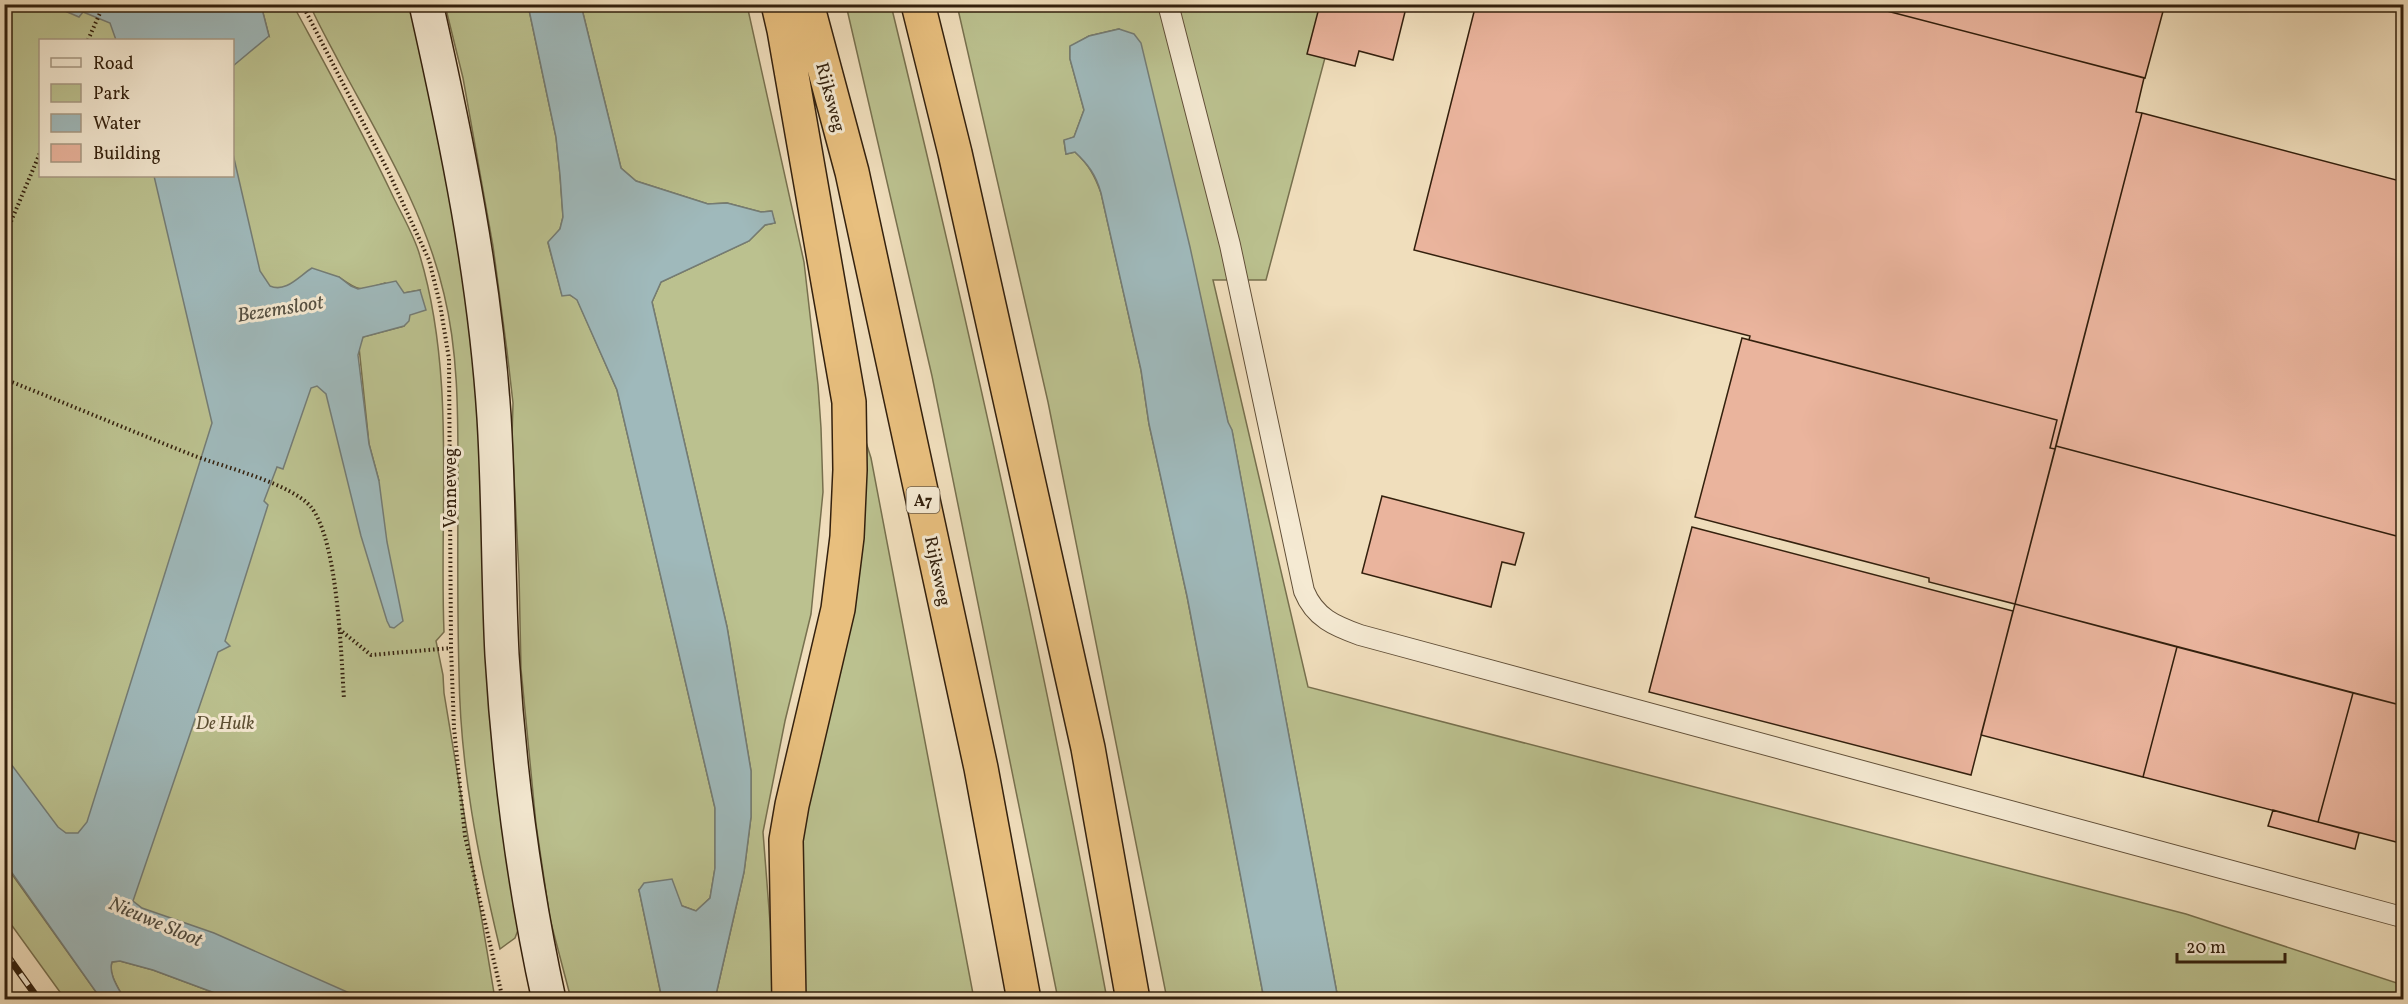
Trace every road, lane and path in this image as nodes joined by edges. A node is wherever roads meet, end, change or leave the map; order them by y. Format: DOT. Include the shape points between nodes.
graph roads {
  1 [pos="104,4"];
  2 [pos="302,4"];
  3 [pos="426,4"];
  4 [pos="778,4"];
  5 [pos="807,4"];
  6 [pos="918,4"];
  7 [pos="1168,4"];
  8 [pos="88,39"];
  9 [pos="39,155"];
  10 [pos="4,238"];
  11 [pos="4,379"];
  12 [pos="339,628"];
  13 [pos="451,648"];
  14 [pos="344,699"];
  15 [pos="2398,916"];
  16 [pos="503,999"];
  17 [pos="549,999"];
  18 [pos="789,999"];
  19 [pos="1024,999"];
  20 [pos="1133,999"];
  1 -- 8 [label="path"];
  2 -- 13 [label="path, Venneweg" via="389,173 429,260 440,304 449,359"];
  3 -- 17 [label="main road" via="469,206 489,359 509,742 521,844"];
  4 -- 18 [label="highway" via="849,402 850,470 838,609 786,840"];
  5 -- 19 [label="highway, Rijksweg / A7" via="852,172 981,768"];
  6 -- 20 [label="highway" via="958,164 1088,748"];
  7 -- 15 [label="lane" via="1230,245 1304,591 1323,619 1360,636"];
  9 -- 10 [label="path"];
  11 -- 12 [label="path" via="296,495 310,506 323,532"];
  12 -- 13 [label="path" via="371,656"];
  12 -- 14 [label="path"];
  13 -- 16 [label="path, Venneweg" via="465,836"];
}
